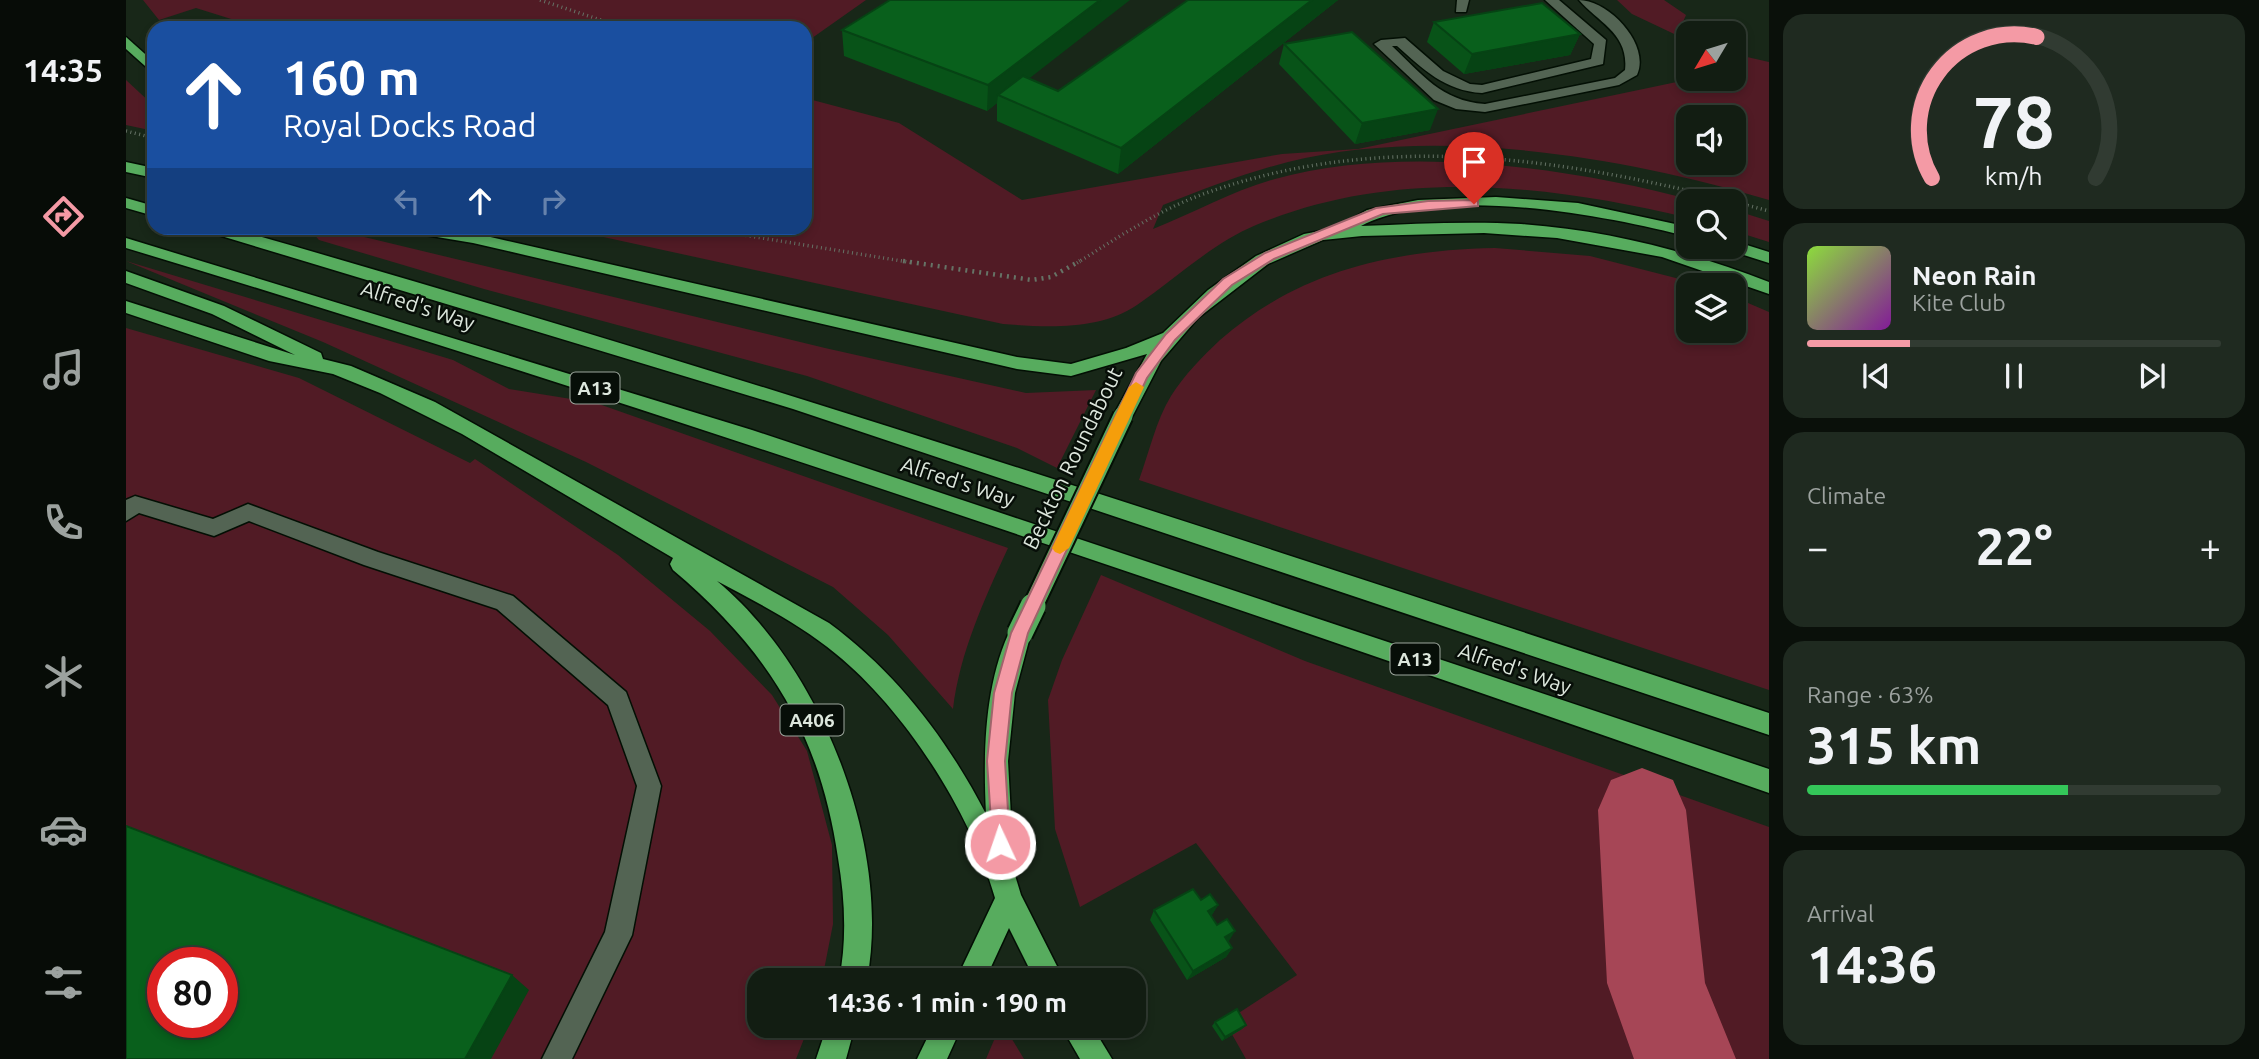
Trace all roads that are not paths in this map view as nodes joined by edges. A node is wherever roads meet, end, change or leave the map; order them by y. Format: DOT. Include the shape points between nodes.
graph roads {
  1 [pos="1551,0"];
  2 [pos="1586,0"];
  3 [pos="126,41"];
  4 [pos="1600,49"];
  5 [pos="1635,54"];
  6 [pos="147,63"];
  7 [pos="126,167"];
  8 [pos="147,172"];
  9 [pos="126,203"];
  10 [pos="147,209"];
  11 [pos="1676,229"];
  12 [pos="1335,232"];
  13 [pos="239,235"];
  14 [pos="455,235"];
  15 [pos="468,235"];
  16 [pos="473,238"];
  17 [pos="126,243"];
  18 [pos="1746,250"];
  19 [pos="1769,258"];
  20 [pos="126,277"];
  21 [pos="1769,288"];
  22 [pos="126,307"];
  23 [pos="1170,337"];
  24 [pos="342,370"];
  25 [pos="126,513"];
  26 [pos="632,526"];
  27 [pos="1769,724"];
  28 [pos="1769,781"];
  29 [pos="1001,872"];
  30 [pos="1009,899"];
  31 [pos="854,968"];
  32 [pos="976,968"];
  33 [pos="1043,968"];
  34 [pos="837,1038"];
  35 [pos="942,1038"];
  36 [pos="1083,1038"];
  37 [pos="557,1059"];
  38 [pos="831,1059"];
  39 [pos="932,1059"];
  40 [pos="1097,1059"];
  1 -- 4 [label="lane" via="1601,43"];
  2 -- 5 [label="lane" via="1626,37"];
  3 -- 6 [label="highway"];
  4 -- 5 [label="lane" via="1629,46"];
  4 -- 5 [label="lane" via="1598,61 1584,69 1466,89 1452,85 1400,41 1381,44 1439,97 1485,108 1619,81 1632,72"];
  7 -- 8 [label="highway"];
  9 -- 10 [label="highway"];
  11 -- 12 [label="highway" via="1562,206 1497,203 1380,211"];
  12 -- 21 [label="highway, Beckton Roundabout" via="1484,228 1566,234 1699,262"];
  12 -- 23 [label="highway, Beckton Roundabout" via="1269,256 1238,276"];
  13 -- 27 [label="highway, Alfred's Way / A13" via="459,297 1276,559"];
  14 -- 16 [label="highway"];
  15 -- 16 [label="highway"];
  16 -- 23 [label="highway" via="1017,363 1071,370"];
  17 -- 28 [label="highway, Alfred's Way / A13" via="370,314 1164,574"];
  18 -- 19 [label="highway"];
  20 -- 24 [label="highway" via="218,310"];
  22 -- 24 [label="highway" via="277,358"];
  23 -- 29 [label="highway, Beckton Roundabout, bridge" via="1141,376 1020,633 1003,693 996,761"];
  24 -- 26 [label="highway" via="520,457"];
  25 -- 37 [label="lane" via="135,504 214,528 248,512 505,602 618,699 649,786 618,934"];
  26 -- 29 [label="highway" via="817,627 864,663 939,755"];
  26 -- 31 [label="highway, A406" via="746,620 786,671 815,724 836,776 850,837 858,904"];
  29 -- 30 [label="highway, Beckton Roundabout"];
  30 -- 32 [label="highway"];
  30 -- 33 [label="highway, Beckton Roundabout"];
  34 -- 38 [label="highway"];
  35 -- 39 [label="highway"];
  36 -- 40 [label="highway"];
}
